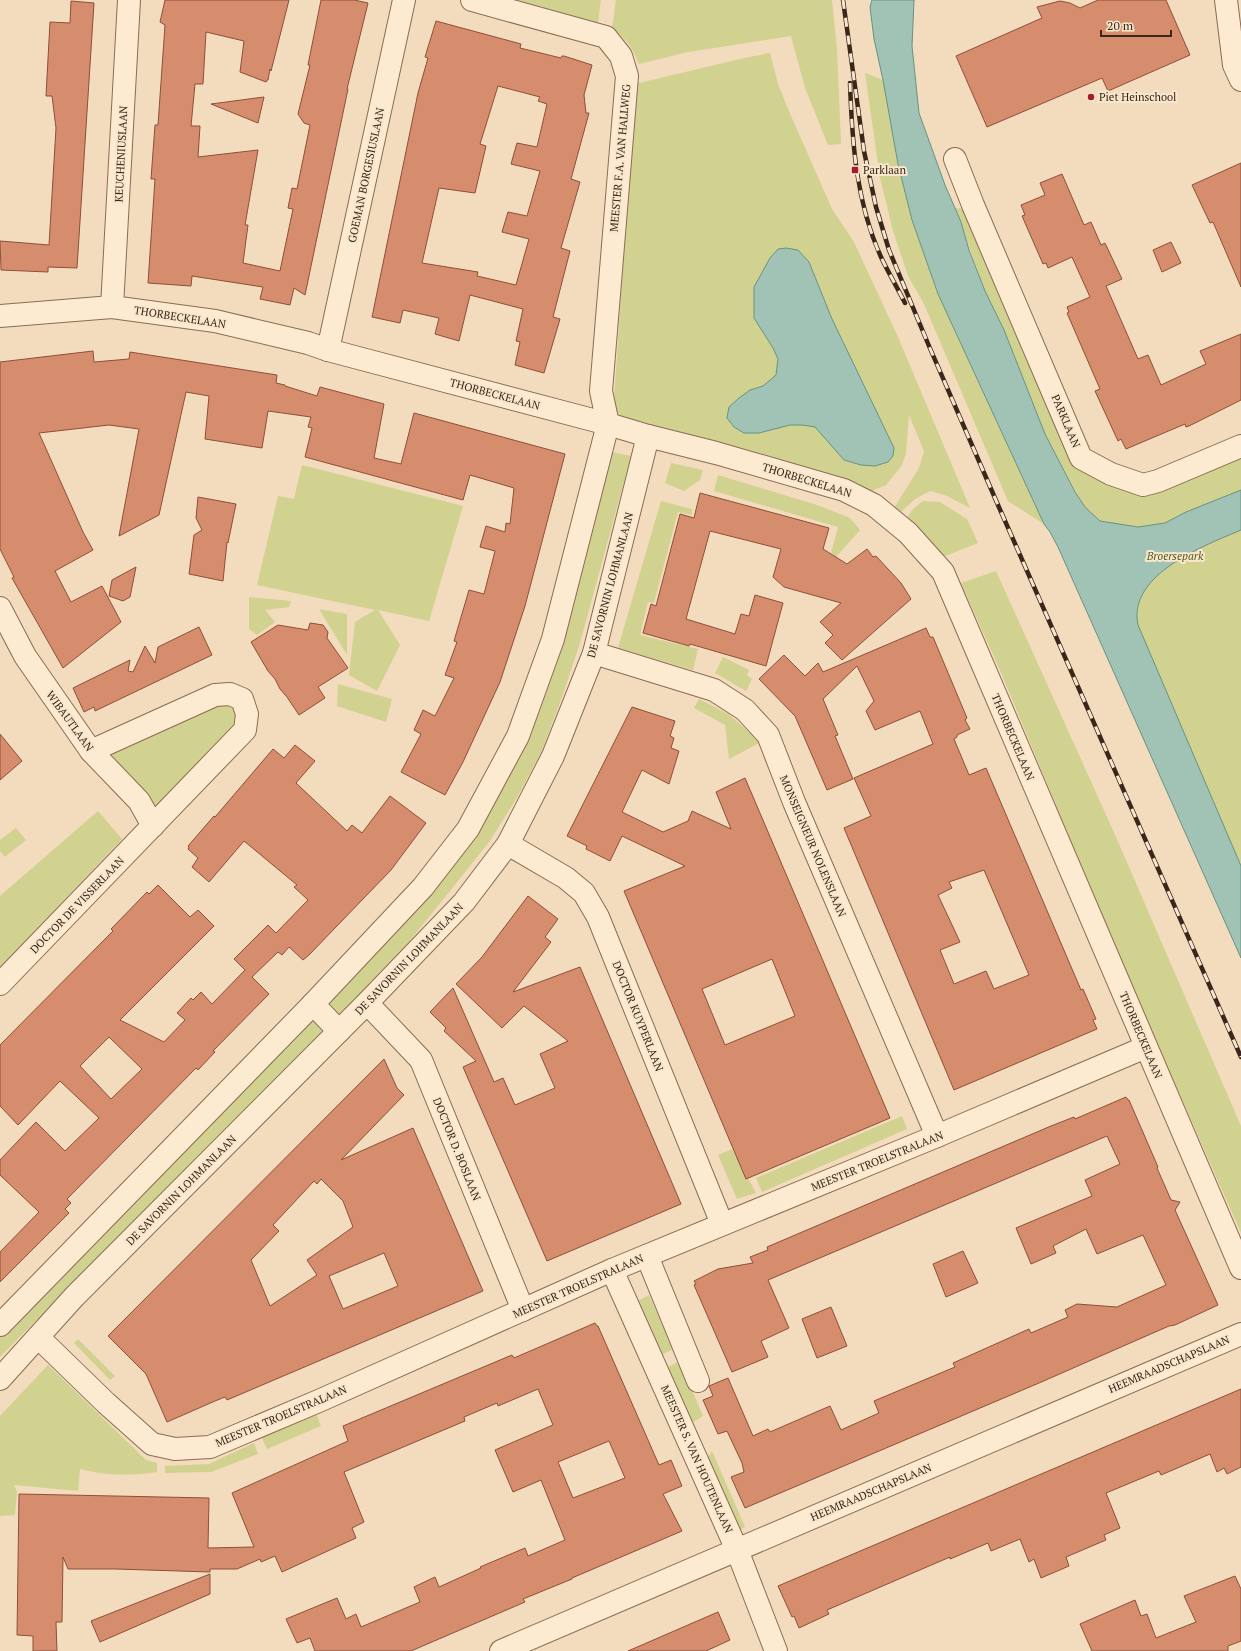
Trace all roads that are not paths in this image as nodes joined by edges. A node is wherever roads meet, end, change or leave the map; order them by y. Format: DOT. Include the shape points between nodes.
graph roads {
  1 [pos="129,0"];
  2 [pos="404,0"];
  3 [pos="472,0"];
  4 [pos="1226,0"];
  5 [pos="1241,80"];
  6 [pos="955,159"];
  7 [pos="112,307"];
  8 [pos="0,316"];
  9 [pos="328,350"];
  10 [pos="608,424"];
  11 [pos="648,436"];
  12 [pos="1241,446"];
  13 [pos="0,608"];
  14 [pos="594,653"];
  15 [pos="91,751"];
  16 [pos="153,826"];
  17 [pos="508,844"];
  18 [pos="0,984"];
  19 [pos="367,1003"];
  20 [pos="313,1004"];
  21 [pos="339,1031"];
  22 [pos="1146,1047"];
  23 [pos="937,1136"];
  24 [pos="722,1224"];
  25 [pos="647,1256"];
  26 [pos="1241,1268"];
  27 [pos="612,1270"];
  28 [pos="523,1310"];
  29 [pos="0,1325"];
  30 [pos="1241,1334"];
  31 [pos="38,1337"];
  32 [pos="0,1379"];
  33 [pos="698,1381"];
  34 [pos="737,1550"];
  35 [pos="501,1651"];
  36 [pos="776,1651"];
  1 -- 7 [label="street, KEUCHENIUSLAAN"];
  2 -- 9 [label="street, GOEMAN BORGESIUSLAAN"];
  3 -- 10 [label="street, MEESTER F.A. VAN HALLWEG" via="606,37 623,62 627,76 602,391"];
  4 -- 5 [label="street" via="1234,64"];
  6 -- 12 [label="street, PARKLAAN" via="1081,458 1111,474 1143,485"];
  7 -- 8 [label="street, THORBECKELAAN"];
  7 -- 9 [label="street, THORBECKELAAN" via="215,321"];
  9 -- 10 [label="street, THORBECKELAAN"];
  10 -- 11 [label="street, THORBECKELAAN"];
  10 -- 20 [label="street" via="553,639 518,736 468,829 423,887"];
  11 -- 14 [label="street, DE SAVORNIN LOHMANLAAN"];
  11 -- 22 [label="street, THORBECKELAAN" via="844,490 874,505 908,532 943,572"];
  13 -- 15 [label="street, WIBAUTLAAN" via="24,656"];
  14 -- 17 [label="street, DE SAVORNIN LOHMANLAAN" via="553,756"];
  14 -- 23 [label="street, MONSEIGNEUR NOLENSLAAN" via="714,690 745,710 768,735 799,815"];
  15 -- 16 [label="street, WIBAUTLAAN" via="138,801"];
  15 -- 16 [label="street, DOCTOR DE VISSERLAAN" via="214,695 230,694 242,699 247,714 245,730"];
  16 -- 18 [label="street, DOCTOR DE VISSERLAAN"];
  17 -- 19 [label="street, DE SAVORNIN LOHMANLAAN" via="464,902"];
  17 -- 24 [label="street, DOCTOR KUYPERLAAN" via="566,878 584,893 598,917"];
  19 -- 21 [label="street, DE SAVORNIN LOHMANLAAN"];
  19 -- 28 [label="street, DOCTOR D. BOSLAAN" via="421,1060"];
  20 -- 21 [label="street"];
  20 -- 29 [label="street"];
  21 -- 31 [label="street, DE SAVORNIN LOHMANLAAN" via="74,1297"];
  22 -- 23 [label="street, MEESTER TROELSTRALAAN"];
  22 -- 26 [label="street, THORBECKELAAN"];
  23 -- 24 [label="street, MEESTER TROELSTRALAAN"];
  24 -- 25 [label="street, MEESTER TROELSTRALAAN"];
  25 -- 27 [label="street, MEESTER TROELSTRALAAN"];
  25 -- 33 [label="street"];
  27 -- 28 [label="street, MEESTER TROELSTRALAAN"];
  27 -- 34 [label="street, MEESTER S. VAN HOUTENLAAN"];
  28 -- 31 [label="street, MEESTER TROELSTRALAAN" via="210,1447 175,1449 152,1444"];
  30 -- 34 [label="street, HEEMRAADSCHAPSLAAN"];
  31 -- 32 [label="street, DE SAVORNIN LOHMANLAAN"];
  34 -- 35 [label="street, HEEMRAADSCHAPSLAAN"];
  34 -- 36 [label="street, MEESTER S. VAN HOUTENLAAN"];
}
